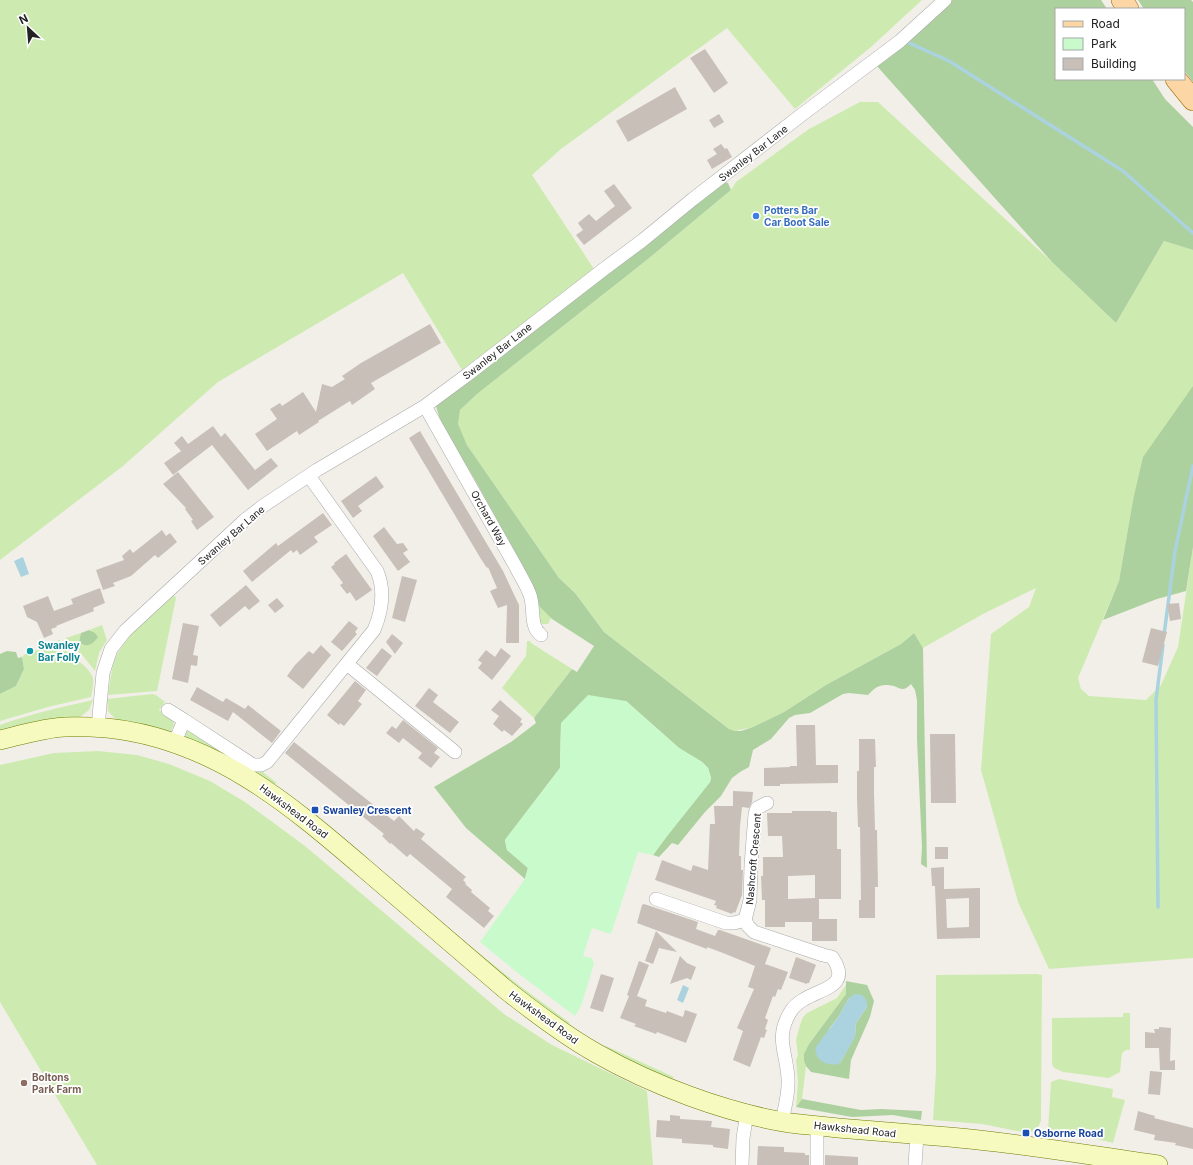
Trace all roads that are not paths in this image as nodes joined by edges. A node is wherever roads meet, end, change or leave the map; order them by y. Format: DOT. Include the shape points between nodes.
graph roads {
  1 [pos="945,0"];
  2 [pos="1177,80"];
  3 [pos="1193,100"];
  4 [pos="425,406"];
  5 [pos="309,476"];
  6 [pos="541,635"];
  7 [pos="347,664"];
  8 [pos="168,710"];
  9 [pos="184,720"];
  10 [pos="98,727"];
  11 [pos="0,740"];
  12 [pos="175,742"];
  13 [pos="455,752"];
  14 [pos="767,803"];
  15 [pos="656,899"];
  16 [pos="745,920"];
  17 [pos="747,1113"];
  18 [pos="782,1121"];
  19 [pos="817,1126"];
  20 [pos="917,1135"];
  21 [pos="1086,1160"];
  22 [pos="742,1165"];
  23 [pos="817,1165"];
  24 [pos="915,1165"];
  25 [pos="1158,1165"];
  1 -- 4 [label="street, Swanley Bar Lane" via="900,41"];
  2 -- 3 [label="main road"];
  4 -- 5 [label="street, Swanley Bar Lane"];
  4 -- 6 [label="street, Orchard Way" via="517,569 530,596 537,631"];
  5 -- 7 [label="street" via="377,571 381,581 383,592 378,622"];
  5 -- 10 [label="street, Swanley Bar Lane" via="245,520 125,631 111,649 103,673"];
  7 -- 9 [label="street" via="262,765 253,765"];
  7 -- 13 [label="street"];
  8 -- 9 [label="street"];
  9 -- 12 [label="street"];
  10 -- 11 [label="street, Hawkshead Road" via="65,727"];
  10 -- 12 [label="street, Hawkshead Road" via="128,730"];
  12 -- 17 [label="street, Hawkshead Road" via="215,759 255,782 295,811 535,1013 567,1035 632,1072 687,1095"];
  14 -- 16 [label="street, Nashcroft Crescent" via="757,808 755,814 750,900"];
  15 -- 16 [label="street" via="726,922"];
  16 -- 18 [label="street" via="754,932 832,957 838,967 839,978 829,987 798,1002 784,1026 782,1049 788,1083"];
  17 -- 18 [label="street, Hawkshead Road"];
  17 -- 22 [label="street"];
  18 -- 19 [label="street, Hawkshead Road"];
  19 -- 20 [label="street, Hawkshead Road"];
  19 -- 23 [label="street"];
  20 -- 21 [label="street, Hawkshead Road" via="1004,1144"];
  20 -- 24 [label="street"];
  21 -- 25 [label="street, Hawkshead Road"];
}
